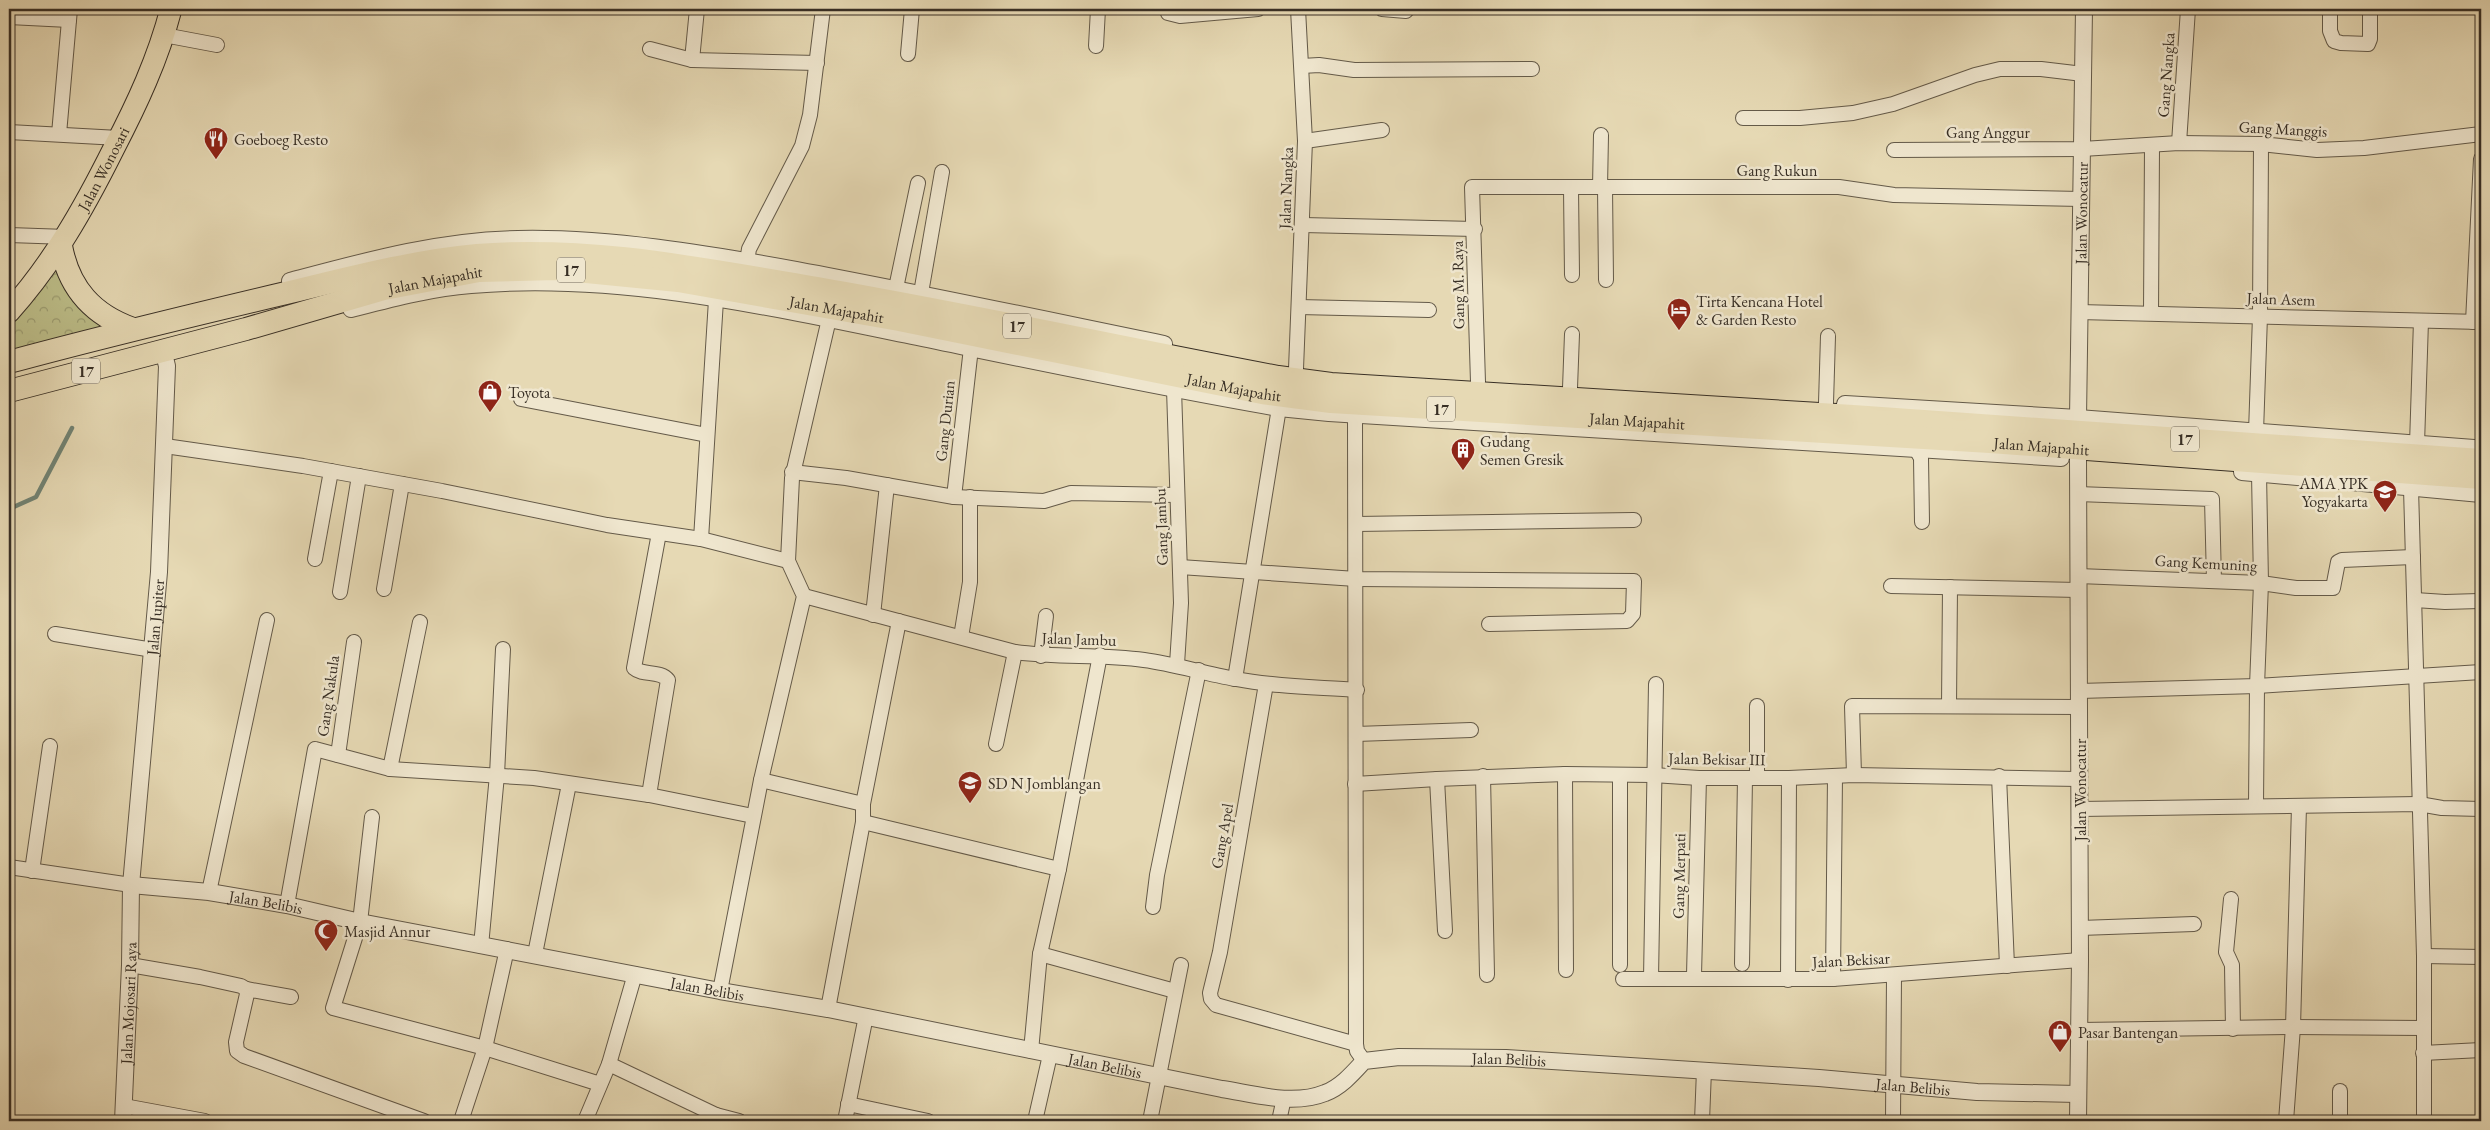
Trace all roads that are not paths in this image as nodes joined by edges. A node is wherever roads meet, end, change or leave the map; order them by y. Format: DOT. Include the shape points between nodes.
graph roads {
  1 [pos="171,9"];
  2 [pos="697,9"];
  3 [pos="823,9"];
  4 [pos="912,9"];
  5 [pos="1098,9"];
  6 [pos="1167,9"];
  7 [pos="1298,9"];
  8 [pos="1382,9"];
  9 [pos="2084,9"];
  10 [pos="2188,9"];
  11 [pos="2330,9"];
  12 [pos="2370,9"];
  13 [pos="1258,10"];
  14 [pos="1406,11"];
  15 [pos="70,14"];
  16 [pos="9,17"];
  17 [pos="164,35"];
  18 [pos="217,45"];
  19 [pos="1096,46"];
  20 [pos="650,49"];
  21 [pos="908,54"];
  22 [pos="692,60"];
  23 [pos="817,63"];
  24 [pos="1302,66"];
  25 [pos="1532,69"];
  26 [pos="2083,74"];
  27 [pos="1743,118"];
  28 [pos="1382,130"];
  29 [pos="9,132"];
  30 [pos="59,134"];
  31 [pos="2481,134"];
  32 [pos="1600,135"];
  33 [pos="119,138"];
  34 [pos="1305,141"];
  35 [pos="2179,143"];
  36 [pos="2261,144"];
  37 [pos="2152,146"];
  38 [pos="2082,149"];
  39 [pos="1894,150"];
  40 [pos="2481,159"];
  41 [pos="942,172"];
  42 [pos="918,184"];
  43 [pos="1472,186"];
  44 [pos="1602,187"];
  45 [pos="1571,188"];
  46 [pos="2081,199"];
  47 [pos="1303,225"];
  48 [pos="1475,230"];
  49 [pos="9,235"];
  50 [pos="64,241"];
  51 [pos="747,262"];
  52 [pos="1572,275"];
  53 [pos="1606,280"];
  54 [pos="716,300"];
  55 [pos="904,301"];
  56 [pos="248,302"];
  57 [pos="1299,307"];
  58 [pos="1429,310"];
  59 [pos="9,312"];
  60 [pos="2080,312"];
  61 [pos="2151,313"];
  62 [pos="2260,316"];
  63 [pos="828,319"];
  64 [pos="2421,321"];
  65 [pos="2477,322"];
  66 [pos="133,329"];
  67 [pos="246,329"];
  68 [pos="1572,334"];
  69 [pos="1828,336"];
  70 [pos="1133,343"];
  71 [pos="970,348"];
  72 [pos="163,350"];
  73 [pos="9,362"];
  74 [pos="1296,369"];
  75 [pos="1478,382"];
  76 [pos="1570,388"];
  77 [pos="1174,389"];
  78 [pos="9,391"];
  79 [pos="521,399"];
  80 [pos="1677,400"];
  81 [pos="1279,408"];
  82 [pos="1355,415"];
  83 [pos="1817,416"];
  84 [pos="2078,418"];
  85 [pos="1853,425"];
  86 [pos="2256,432"];
  87 [pos="707,435"];
  88 [pos="2418,444"];
  89 [pos="165,446"];
  90 [pos="2481,449"];
  91 [pos="1916,451"];
  92 [pos="2078,459"];
  93 [pos="2481,460"];
  94 [pos="331,470"];
  95 [pos="792,472"];
  96 [pos="2259,473"];
  97 [pos="360,476"];
  98 [pos="2481,478"];
  99 [pos="2400,482"];
  100 [pos="402,484"];
  101 [pos="887,485"];
  102 [pos="1176,494"];
  103 [pos="2078,494"];
  104 [pos="2481,494"];
  105 [pos="954,497"];
  106 [pos="970,498"];
  107 [pos="1634,520"];
  108 [pos="1922,522"];
  109 [pos="1356,524"];
  110 [pos="659,533"];
  111 [pos="701,539"];
  112 [pos="2413,557"];
  113 [pos="315,559"];
  114 [pos="788,561"];
  115 [pos="1180,567"];
  116 [pos="1251,573"];
  117 [pos="1356,579"];
  118 [pos="2214,581"];
  119 [pos="2078,583"];
  120 [pos="2261,583"];
  121 [pos="1891,586"];
  122 [pos="1950,587"];
  123 [pos="384,588"];
  124 [pos="340,592"];
  125 [pos="804,596"];
  126 [pos="2415,600"];
  127 [pos="2479,601"];
  128 [pos="873,615"];
  129 [pos="1046,616"];
  130 [pos="267,620"];
  131 [pos="898,621"];
  132 [pos="420,622"];
  133 [pos="1489,624"];
  134 [pos="55,634"];
  135 [pos="961,637"];
  136 [pos="354,642"];
  137 [pos="503,649"];
  138 [pos="153,650"];
  139 [pos="1015,652"];
  140 [pos="1100,655"];
  141 [pos="1041,656"];
  142 [pos="1177,664"];
  143 [pos="1199,670"];
  144 [pos="2481,672"];
  145 [pos="2418,675"];
  146 [pos="1235,679"];
  147 [pos="1266,684"];
  148 [pos="1656,684"];
  149 [pos="2256,686"];
  150 [pos="1357,690"];
  151 [pos="2079,699"];
  152 [pos="1757,706"];
  153 [pos="1949,706"];
  154 [pos="1471,730"];
  155 [pos="1356,734"];
  156 [pos="996,744"];
  157 [pos="50,746"];
  158 [pos="338,755"];
  159 [pos="390,769"];
  160 [pos="1565,774"];
  161 [pos="497,775"];
  162 [pos="1620,775"];
  163 [pos="1653,775"];
  164 [pos="1854,775"];
  165 [pos="1483,776"];
  166 [pos="1834,776"];
  167 [pos="1999,776"];
  168 [pos="1437,778"];
  169 [pos="1699,778"];
  170 [pos="1751,778"];
  171 [pos="1789,778"];
  172 [pos="2079,779"];
  173 [pos="761,780"];
  174 [pos="569,784"];
  175 [pos="1355,784"];
  176 [pos="649,796"];
  177 [pos="863,804"];
  178 [pos="2418,804"];
  179 [pos="2256,805"];
  180 [pos="2299,806"];
  181 [pos="2080,809"];
  182 [pos="2481,809"];
  183 [pos="753,816"];
  184 [pos="372,817"];
  185 [pos="863,822"];
  186 [pos="9,867"];
  187 [pos="1059,869"];
  188 [pos="32,871"];
  189 [pos="131,885"];
  190 [pos="209,892"];
  191 [pos="2230,899"];
  192 [pos="287,905"];
  193 [pos="1153,907"];
  194 [pos="360,922"];
  195 [pos="2194,924"];
  196 [pos="2080,928"];
  197 [pos="1444,931"];
  198 [pos="481,946"];
  199 [pos="507,949"];
  200 [pos="535,954"];
  201 [pos="1040,954"];
  202 [pos="2424,956"];
  203 [pos="2481,957"];
  204 [pos="2080,960"];
  205 [pos="1742,964"];
  206 [pos="130,965"];
  207 [pos="1180,965"];
  208 [pos="1620,965"];
  209 [pos="2007,966"];
  210 [pos="1566,970"];
  211 [pos="635,974"];
  212 [pos="1487,974"];
  213 [pos="1694,975"];
  214 [pos="1894,976"];
  215 [pos="1623,979"];
  216 [pos="1651,979"];
  217 [pos="1833,979"];
  218 [pos="1788,980"];
  219 [pos="246,989"];
  220 [pos="720,991"];
  221 [pos="1176,991"];
  222 [pos="291,996"];
  223 [pos="828,1009"];
  224 [pos="866,1016"];
  225 [pos="2293,1027"];
  226 [pos="2423,1028"];
  227 [pos="2233,1029"];
  228 [pos="2080,1030"];
  229 [pos="1356,1044"];
  230 [pos="485,1048"];
  231 [pos="2481,1050"];
  232 [pos="1031,1051"];
  233 [pos="2423,1053"];
  234 [pos="1050,1055"];
  235 [pos="1364,1061"];
  236 [pos="609,1064"];
  237 [pos="1704,1070"];
  238 [pos="1160,1075"];
  239 [pos="600,1084"];
  240 [pos="1893,1084"];
  241 [pos="2340,1091"];
  242 [pos="2078,1094"];
  243 [pos="1284,1098"];
  244 [pos="848,1104"];
  245 [pos="124,1114"];
  246 [pos="716,1118"];
  247 [pos="205,1121"];
  248 [pos="424,1121"];
  249 [pos="461,1121"];
  250 [pos="584,1121"];
  251 [pos="739,1121"];
  252 [pos="845,1121"];
  253 [pos="928,1121"];
  254 [pos="1035,1121"];
  255 [pos="1150,1121"];
  256 [pos="1279,1121"];
  257 [pos="1702,1121"];
  258 [pos="1893,1121"];
  259 [pos="2078,1121"];
  260 [pos="2286,1121"];
  261 [pos="2340,1121"];
  262 [pos="2424,1121"];
  1 -- 17 [label="main road, Jalan Wonosari"];
  2 -- 22 [label="street"];
  3 -- 23 [label="street"];
  4 -- 21 [label="street"];
  5 -- 19 [label="street"];
  6 -- 13 [label="street" via="1168,13 1180,16"];
  7 -- 24 [label="street, Jalan Nangka"];
  8 -- 14 [label="street"];
  9 -- 26 [label="street, Jalan Wonocatur"];
  10 -- 35 [label="street, Gang Nangka"];
  11 -- 12 [label="street" via="2330,31 2334,41 2368,44"];
  15 -- 16 [label="street"];
  15 -- 30 [label="street"];
  17 -- 18 [label="street"];
  17 -- 33 [label="main road, Jalan Wonosari" via="141,95"];
  20 -- 22 [label="street"];
  22 -- 23 [label="street"];
  23 -- 51 [label="street" via="802,146 749,249"];
  24 -- 25 [label="street" via="1354,70"];
  24 -- 34 [label="street, Jalan Nangka"];
  26 -- 27 [label="street" via="2000,69 1853,114"];
  26 -- 38 [label="street, Jalan Wonocatur"];
  28 -- 34 [label="street"];
  29 -- 30 [label="street"];
  30 -- 33 [label="street"];
  31 -- 36 [label="street, Gang Manggis" via="2364,148 2317,150"];
  32 -- 44 [label="street"];
  33 -- 50 [label="main road, Jalan Wonosari"];
  34 -- 47 [label="street, Jalan Nangka"];
  35 -- 36 [label="street, Gang Manggis"];
  35 -- 37 [label="street, Gang Manggis"];
  36 -- 62 [label="street"];
  37 -- 38 [label="street, Gang Manggis"];
  37 -- 61 [label="street"];
  38 -- 39 [label="street, Gang Anggur"];
  38 -- 46 [label="street, Jalan Wonocatur"];
  40 -- 65 [label="street"];
  41 -- 55 [label="street"];
  42 -- 55 [label="street"];
  43 -- 45 [label="street, Gang Rukun"];
  43 -- 48 [label="street, Gang M. Raya"];
  44 -- 45 [label="street, Gang Rukun"];
  44 -- 46 [label="street, Gang Rukun" via="1839,187 1894,195"];
  44 -- 53 [label="street"];
  45 -- 52 [label="street"];
  46 -- 60 [label="street, Jalan Wonocatur"];
  47 -- 48 [label="street"];
  47 -- 57 [label="street, Jalan Nangka"];
  48 -- 75 [label="street, Gang M. Raya"];
  49 -- 50 [label="street"];
  50 -- 59 [label="main road, Jalan Wonosari" via="39,278"];
  50 -- 66 [label="highway" via="68,274 83,298 109,319"];
  51 -- 55 [label="street"];
  51 -- 56 [label="street" via="558,239 483,241 431,247 359,262 265,289"];
  54 -- 63 [label="street"];
  54 -- 67 [label="street" via="626,288 544,282 473,285 364,306 303,322"];
  54 -- 87 [label="street"];
  55 -- 56 [label="highway, Jalan Majapahit / 17" via="615,257 556,253 442,259"];
  55 -- 67 [label="highway, Jalan Majapahit / 17" via="556,269 513,269 455,274 384,289"];
  55 -- 70 [label="highway, Jalan Majapahit / 17"];
  55 -- 83 [label="highway, Jalan Majapahit / 17" via="1262,393 1331,402"];
  56 -- 66 [label="highway, Jalan Majapahit / 17"];
  57 -- 58 [label="street"];
  57 -- 74 [label="street, Jalan Nangka"];
  60 -- 61 [label="street, Jalan Asem"];
  60 -- 84 [label="street, Jalan Wonocatur"];
  61 -- 62 [label="street, Jalan Asem"];
  62 -- 64 [label="street, Jalan Asem"];
  62 -- 86 [label="street"];
  63 -- 71 [label="street"];
  63 -- 95 [label="street"];
  64 -- 65 [label="street, Jalan Asem"];
  64 -- 88 [label="street"];
  66 -- 73 [label="highway, Jalan Majapahit / 17"];
  67 -- 72 [label="highway, Jalan Majapahit / 17"];
  68 -- 76 [label="street"];
  69 -- 83 [label="street"];
  70 -- 74 [label="street"];
  70 -- 80 [label="highway, Jalan Majapahit / 17" via="1278,378 1331,384"];
  71 -- 77 [label="street"];
  71 -- 105 [label="street, Gang Durian"];
  72 -- 78 [label="highway, Jalan Majapahit / 17"];
  72 -- 89 [label="street, Jalan Jupiter" via="168,366"];
  74 -- 75 [label="street"];
  75 -- 76 [label="street"];
  76 -- 80 [label="street"];
  77 -- 81 [label="street"];
  77 -- 102 [label="street, Gang Jambu"];
  79 -- 87 [label="street"];
  80 -- 83 [label="highway, Jalan Majapahit / 17"];
  81 -- 82 [label="street"];
  81 -- 116 [label="street"];
  82 -- 91 [label="street"];
  82 -- 109 [label="street"];
  83 -- 84 [label="street"];
  83 -- 85 [label="highway, Jalan Majapahit / 17"];
  84 -- 86 [label="street"];
  85 -- 93 [label="highway, Jalan Majapahit / 17"];
  85 -- 99 [label="highway, Jalan Majapahit / 17"];
  86 -- 88 [label="street"];
  87 -- 111 [label="street"];
  88 -- 90 [label="street"];
  89 -- 94 [label="street"];
  89 -- 138 [label="street, Jalan Jupiter"];
  91 -- 92 [label="street"];
  91 -- 108 [label="street" via="1921,458"];
  92 -- 96 [label="street"];
  92 -- 103 [label="street, Jalan Wonocatur"];
  94 -- 97 [label="street"];
  94 -- 113 [label="street"];
  95 -- 101 [label="street"];
  95 -- 114 [label="street"];
  96 -- 99 [label="street"];
  96 -- 120 [label="street"];
  97 -- 100 [label="street"];
  97 -- 124 [label="street"];
  98 -- 99 [label="highway, Jalan Majapahit / 17"];
  99 -- 104 [label="street"];
  99 -- 112 [label="street"];
  100 -- 110 [label="street"];
  100 -- 123 [label="street"];
  101 -- 105 [label="street"];
  101 -- 128 [label="street"];
  102 -- 106 [label="street" via="1071,493 1044,501"];
  102 -- 115 [label="street, Gang Jambu"];
  103 -- 118 [label="street" via="2212,499"];
  103 -- 119 [label="street, Jalan Wonocatur"];
  105 -- 106 [label="street"];
  106 -- 135 [label="street" via="970,582"];
  107 -- 109 [label="street"];
  109 -- 117 [label="street"];
  110 -- 111 [label="street"];
  110 -- 176 [label="street" via="634,668 665,676 668,680"];
  111 -- 114 [label="street"];
  112 -- 120 [label="street, Gang Kemuning" via="2342,560 2337,566 2333,588 2296,588"];
  112 -- 126 [label="street"];
  114 -- 125 [label="street"];
  115 -- 116 [label="street"];
  115 -- 142 [label="street, Gang Jambu"];
  116 -- 117 [label="street"];
  116 -- 146 [label="street"];
  117 -- 133 [label="street" via="1634,580 1633,614 1627,621"];
  117 -- 150 [label="street"];
  118 -- 119 [label="street, Gang Kemuning"];
  118 -- 120 [label="street, Gang Kemuning"];
  119 -- 122 [label="street, Gang Kemuning"];
  119 -- 151 [label="street, Jalan Wonocatur"];
  120 -- 149 [label="street"];
  121 -- 122 [label="street, Gang Kemuning"];
  122 -- 153 [label="street"];
  125 -- 128 [label="street, Jalan Jambu"];
  125 -- 173 [label="street"];
  126 -- 127 [label="street"];
  126 -- 145 [label="street"];
  128 -- 131 [label="street, Jalan Jambu"];
  129 -- 141 [label="street"];
  130 -- 190 [label="street"];
  131 -- 135 [label="street, Jalan Jambu"];
  131 -- 177 [label="street"];
  132 -- 159 [label="street"];
  134 -- 138 [label="street"];
  135 -- 139 [label="street, Jalan Jambu"];
  136 -- 158 [label="street, Gang Nakula"];
  137 -- 161 [label="street"];
  138 -- 189 [label="street, Jalan Jupiter"];
  139 -- 141 [label="street, Jalan Jambu"];
  139 -- 156 [label="street"];
  140 -- 141 [label="street, Jalan Jambu"];
  140 -- 142 [label="street, Jalan Jambu"];
  140 -- 187 [label="street"];
  142 -- 143 [label="street, Jalan Jambu"];
  143 -- 146 [label="street, Jalan Jambu"];
  143 -- 193 [label="street"];
  144 -- 145 [label="street"];
  145 -- 149 [label="street"];
  145 -- 178 [label="street"];
  146 -- 147 [label="street, Jalan Jambu"];
  147 -- 150 [label="street, Jalan Jambu"];
  147 -- 229 [label="street, Gang Apel" via="1211,999 1216,1005"];
  148 -- 163 [label="street"];
  149 -- 151 [label="street"];
  149 -- 179 [label="street"];
  150 -- 155 [label="street"];
  151 -- 153 [label="street"];
  151 -- 172 [label="street, Jalan Wonocatur"];
  152 -- 170 [label="street"];
  153 -- 164 [label="street" via="1852,706"];
  154 -- 155 [label="street"];
  155 -- 175 [label="street"];
  157 -- 188 [label="street"];
  158 -- 159 [label="street"];
  158 -- 192 [label="street" via="314,750"];
  159 -- 161 [label="street"];
  160 -- 162 [label="street, Jalan Bekisar III"];
  160 -- 165 [label="street, Jalan Bekisar III"];
  160 -- 210 [label="street"];
  161 -- 174 [label="street"];
  161 -- 198 [label="street"];
  162 -- 163 [label="street, Jalan Bekisar III"];
  162 -- 208 [label="street"];
  163 -- 169 [label="street, Jalan Bekisar III"];
  163 -- 216 [label="street"];
  164 -- 166 [label="street, Jalan Bekisar III"];
  164 -- 167 [label="street, Jalan Bekisar III"];
  165 -- 168 [label="street, Jalan Bekisar III"];
  165 -- 212 [label="street"];
  166 -- 171 [label="street, Jalan Bekisar III"];
  166 -- 217 [label="street"];
  167 -- 172 [label="street, Jalan Bekisar III"];
  167 -- 209 [label="street"];
  168 -- 175 [label="street, Jalan Bekisar III"];
  168 -- 197 [label="street"];
  169 -- 170 [label="street, Jalan Bekisar III"];
  169 -- 213 [label="street, Gang Merpati"];
  170 -- 171 [label="street, Jalan Bekisar III"];
  170 -- 205 [label="street"];
  171 -- 218 [label="street"];
  172 -- 181 [label="street, Jalan Wonocatur"];
  173 -- 177 [label="street"];
  173 -- 183 [label="street"];
  174 -- 176 [label="street"];
  174 -- 200 [label="street"];
  175 -- 229 [label="street"];
  176 -- 183 [label="street"];
  177 -- 185 [label="street"];
  178 -- 180 [label="street"];
  178 -- 182 [label="street"];
  178 -- 202 [label="street"];
  179 -- 180 [label="street"];
  179 -- 181 [label="street"];
  180 -- 225 [label="street"];
  181 -- 196 [label="street, Jalan Wonocatur"];
  183 -- 220 [label="street"];
  184 -- 194 [label="street"];
  185 -- 187 [label="street"];
  185 -- 223 [label="street"];
  186 -- 188 [label="street"];
  187 -- 201 [label="street"];
  188 -- 189 [label="street"];
  189 -- 190 [label="street, Jalan Belibis"];
  189 -- 206 [label="street, Jalan Mojosari Raya"];
  190 -- 192 [label="street, Jalan Belibis"];
  191 -- 227 [label="street" via="2226,952 2232,965"];
  192 -- 194 [label="street, Jalan Belibis"];
  194 -- 198 [label="street, Jalan Belibis"];
  194 -- 230 [label="street" via="333,1008"];
  195 -- 196 [label="street"];
  196 -- 204 [label="street, Jalan Wonocatur"];
  198 -- 199 [label="street, Jalan Belibis"];
  199 -- 200 [label="street, Jalan Belibis"];
  199 -- 230 [label="street"];
  200 -- 211 [label="street, Jalan Belibis"];
  201 -- 221 [label="street"];
  201 -- 232 [label="street"];
  202 -- 203 [label="street"];
  202 -- 226 [label="street"];
  204 -- 209 [label="street, Jalan Bekisar"];
  204 -- 228 [label="street, Jalan Wonocatur"];
  206 -- 219 [label="street"];
  206 -- 245 [label="street, Jalan Mojosari Raya"];
  207 -- 221 [label="street"];
  209 -- 214 [label="street, Jalan Bekisar"];
  211 -- 220 [label="street, Jalan Belibis"];
  211 -- 236 [label="street"];
  214 -- 217 [label="street, Jalan Bekisar"];
  214 -- 240 [label="street"];
  215 -- 216 [label="street, Jalan Bekisar"];
  216 -- 218 [label="street, Jalan Bekisar"];
  217 -- 218 [label="street, Jalan Bekisar"];
  219 -- 222 [label="street"];
  219 -- 248 [label="street" via="248,994 236,1042 237,1051"];
  220 -- 223 [label="street, Jalan Belibis"];
  221 -- 238 [label="street"];
  223 -- 224 [label="street, Jalan Belibis"];
  224 -- 232 [label="street, Jalan Belibis"];
  224 -- 244 [label="street"];
  225 -- 226 [label="street"];
  225 -- 227 [label="street"];
  225 -- 260 [label="street"];
  226 -- 233 [label="street"];
  227 -- 228 [label="street"];
  228 -- 242 [label="street, Jalan Wonocatur"];
  229 -- 235 [label="street"];
  230 -- 239 [label="street"];
  230 -- 249 [label="street"];
  231 -- 233 [label="street"];
  232 -- 234 [label="street, Jalan Belibis"];
  233 -- 262 [label="street"];
  234 -- 238 [label="street, Jalan Belibis"];
  234 -- 254 [label="street"];
  235 -- 237 [label="street, Jalan Belibis" via="1441,1056"];
  235 -- 243 [label="street, Jalan Belibis" via="1346,1080 1326,1093 1303,1099"];
  236 -- 239 [label="street"];
  236 -- 246 [label="street"];
  237 -- 240 [label="street, Jalan Belibis"];
  237 -- 257 [label="street"];
  238 -- 243 [label="street, Jalan Belibis"];
  238 -- 255 [label="street"];
  239 -- 250 [label="street"];
  240 -- 242 [label="street, Jalan Belibis" via="1976,1092"];
  240 -- 258 [label="street"];
  241 -- 261 [label="street"];
  242 -- 259 [label="street, Jalan Wonocatur"];
  243 -- 256 [label="street"];
  244 -- 252 [label="street"];
  244 -- 253 [label="street"];
  245 -- 247 [label="street"];
  246 -- 251 [label="street"];
}
